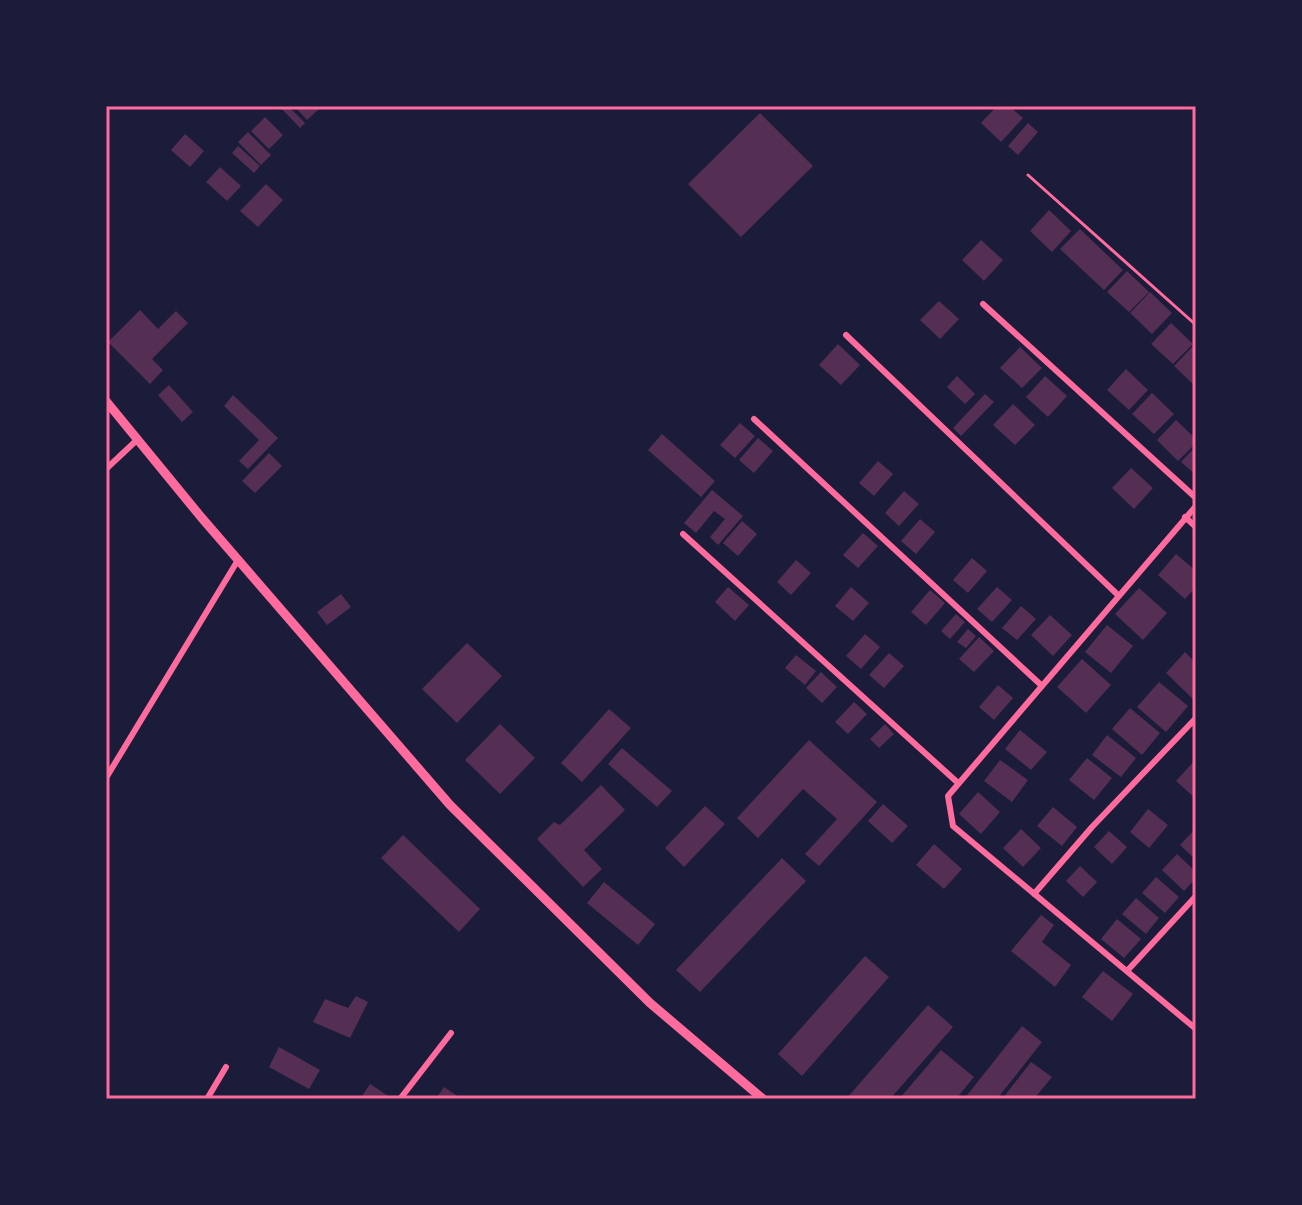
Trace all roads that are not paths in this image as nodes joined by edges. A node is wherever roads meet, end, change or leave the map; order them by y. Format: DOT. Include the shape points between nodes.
graph roads {
  1 [pos="1028,175"];
  2 [pos="983,304"];
  3 [pos="1196,325"];
  4 [pos="846,335"];
  5 [pos="106,401"];
  6 [pos="754,419"];
  7 [pos="138,439"];
  8 [pos="106,469"];
  9 [pos="1196,498"];
  10 [pos="1196,506"];
  11 [pos="1185,517"];
  12 [pos="1196,527"];
  13 [pos="683,534"];
  14 [pos="238,560"];
  15 [pos="1119,596"];
  16 [pos="1041,685"];
  17 [pos="1196,718"];
  18 [pos="106,778"];
  19 [pos="957,782"];
  20 [pos="1034,894"];
  21 [pos="1196,896"];
  22 [pos="1127,971"];
  23 [pos="1196,1029"];
  24 [pos="451,1033"];
  25 [pos="226,1067"];
  26 [pos="207,1099"];
  27 [pos="400,1099"];
  28 [pos="763,1099"];
  1 -- 3 [label="lane"];
  2 -- 9 [label="street"];
  4 -- 15 [label="street"];
  5 -- 7 [label="highway"];
  6 -- 16 [label="street"];
  7 -- 8 [label="street"];
  7 -- 14 [label="highway"];
  10 -- 11 [label="street"];
  11 -- 12 [label="street"];
  11 -- 15 [label="street"];
  13 -- 19 [label="street"];
  14 -- 18 [label="street"];
  14 -- 28 [label="highway" via="450,805 650,1003"];
  15 -- 16 [label="street"];
  16 -- 19 [label="street"];
  17 -- 20 [label="street"];
  19 -- 20 [label="street" via="948,796 953,826"];
  20 -- 22 [label="street"];
  21 -- 22 [label="street"];
  22 -- 23 [label="street"];
  24 -- 27 [label="street"];
  25 -- 26 [label="street"];
}
